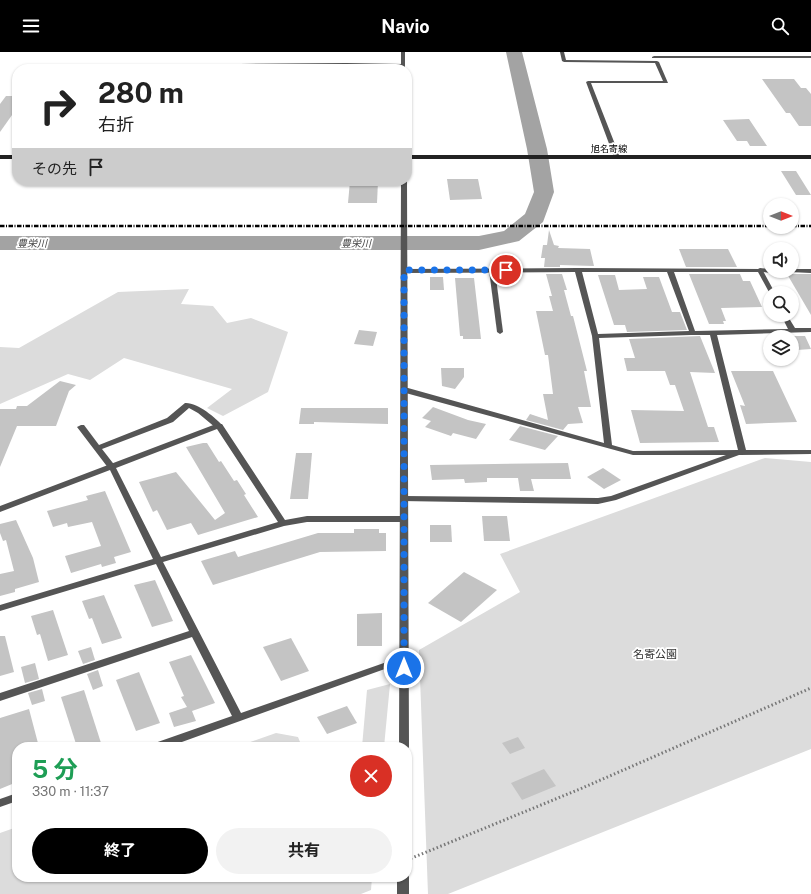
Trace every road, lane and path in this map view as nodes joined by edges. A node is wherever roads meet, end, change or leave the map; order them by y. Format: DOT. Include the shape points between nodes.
graph roads {
  1 [pos="403,52"];
  2 [pos="562,52"];
  3 [pos="652,52"];
  4 [pos="811,57"];
  5 [pos="656,59"];
  6 [pos="403,64"];
  7 [pos="0,157"];
  8 [pos="12,157"];
  9 [pos="412,157"];
  10 [pos="617,157"];
  11 [pos="811,157"];
  12 [pos="404,186"];
  13 [pos="404,270"];
  14 [pos="492,270"];
  15 [pos="578,270"];
  16 [pos="760,270"];
  17 [pos="763,270"];
  18 [pos="670,271"];
  19 [pos="799,271"];
  20 [pos="811,271"];
  21 [pos="768,286"];
  22 [pos="788,322"];
  23 [pos="792,330"];
  24 [pos="799,330"];
  25 [pos="811,330"];
  26 [pos="763,331"];
  27 [pos="500,332"];
  28 [pos="693,334"];
  29 [pos="713,334"];
  30 [pos="595,336"];
  31 [pos="405,390"];
  32 [pos="218,426"];
  33 [pos="81,428"];
  34 [pos="608,446"];
  35 [pos="97,448"];
  36 [pos="742,452"];
  37 [pos="811,452"];
  38 [pos="112,467"];
  39 [pos="404,499"];
  40 [pos="0,509"];
  41 [pos="404,518"];
  42 [pos="283,523"];
  43 [pos="160,561"];
  44 [pos="0,608"];
  45 [pos="194,633"];
  46 [pos="404,659"];
  47 [pos="811,688"];
  48 [pos="0,697"];
  49 [pos="238,717"];
  50 [pos="170,742"];
  51 [pos="404,742"];
  52 [pos="12,799"];
  53 [pos="0,804"];
  54 [pos="412,858"];
  55 [pos="403,882"];
  56 [pos="403,894"];
  1 -- 6 [label="street"];
  2 -- 5 [label="street" via="564,61"];
  3 -- 5 [label="street"];
  4 -- 5 [label="street"];
  5 -- 10 [label="street" via="666,82 588,82"];
  7 -- 8 [label="main road"];
  9 -- 10 [label="main road, 旭名寄線"];
  10 -- 11 [label="main road, 旭名寄線"];
  12 -- 13 [label="street"];
  13 -- 14 [label="street"];
  13 -- 31 [label="street"];
  14 -- 15 [label="street"];
  14 -- 27 [label="street"];
  15 -- 18 [label="street"];
  15 -- 30 [label="street"];
  16 -- 17 [label="street"];
  16 -- 18 [label="street"];
  16 -- 21 [label="street"];
  18 -- 28 [label="street"];
  19 -- 20 [label="street"];
  22 -- 23 [label="street"];
  24 -- 25 [label="street"];
  26 -- 29 [label="street"];
  28 -- 29 [label="street"];
  28 -- 30 [label="street"];
  29 -- 36 [label="street"];
  30 -- 34 [label="street"];
  31 -- 34 [label="street"];
  31 -- 39 [label="street"];
  32 -- 35 [label="street" via="201,411 188,405 170,420"];
  32 -- 38 [label="street"];
  32 -- 42 [label="street"];
  33 -- 35 [label="street"];
  34 -- 36 [label="street" via="633,453"];
  35 -- 38 [label="street"];
  36 -- 37 [label="street"];
  36 -- 39 [label="street" via="598,501"];
  38 -- 40 [label="street"];
  38 -- 43 [label="street"];
  39 -- 41 [label="street"];
  41 -- 42 [label="street" via="307,518"];
  41 -- 46 [label="street"];
  42 -- 43 [label="street"];
  43 -- 44 [label="street"];
  43 -- 45 [label="street"];
  45 -- 48 [label="street"];
  45 -- 49 [label="street"];
  46 -- 49 [label="street"];
  46 -- 51 [label="street"];
  47 -- 54 [label="path" via="580,789"];
  49 -- 50 [label="street"];
  52 -- 53 [label="street"];
  55 -- 56 [label="street"];
}
